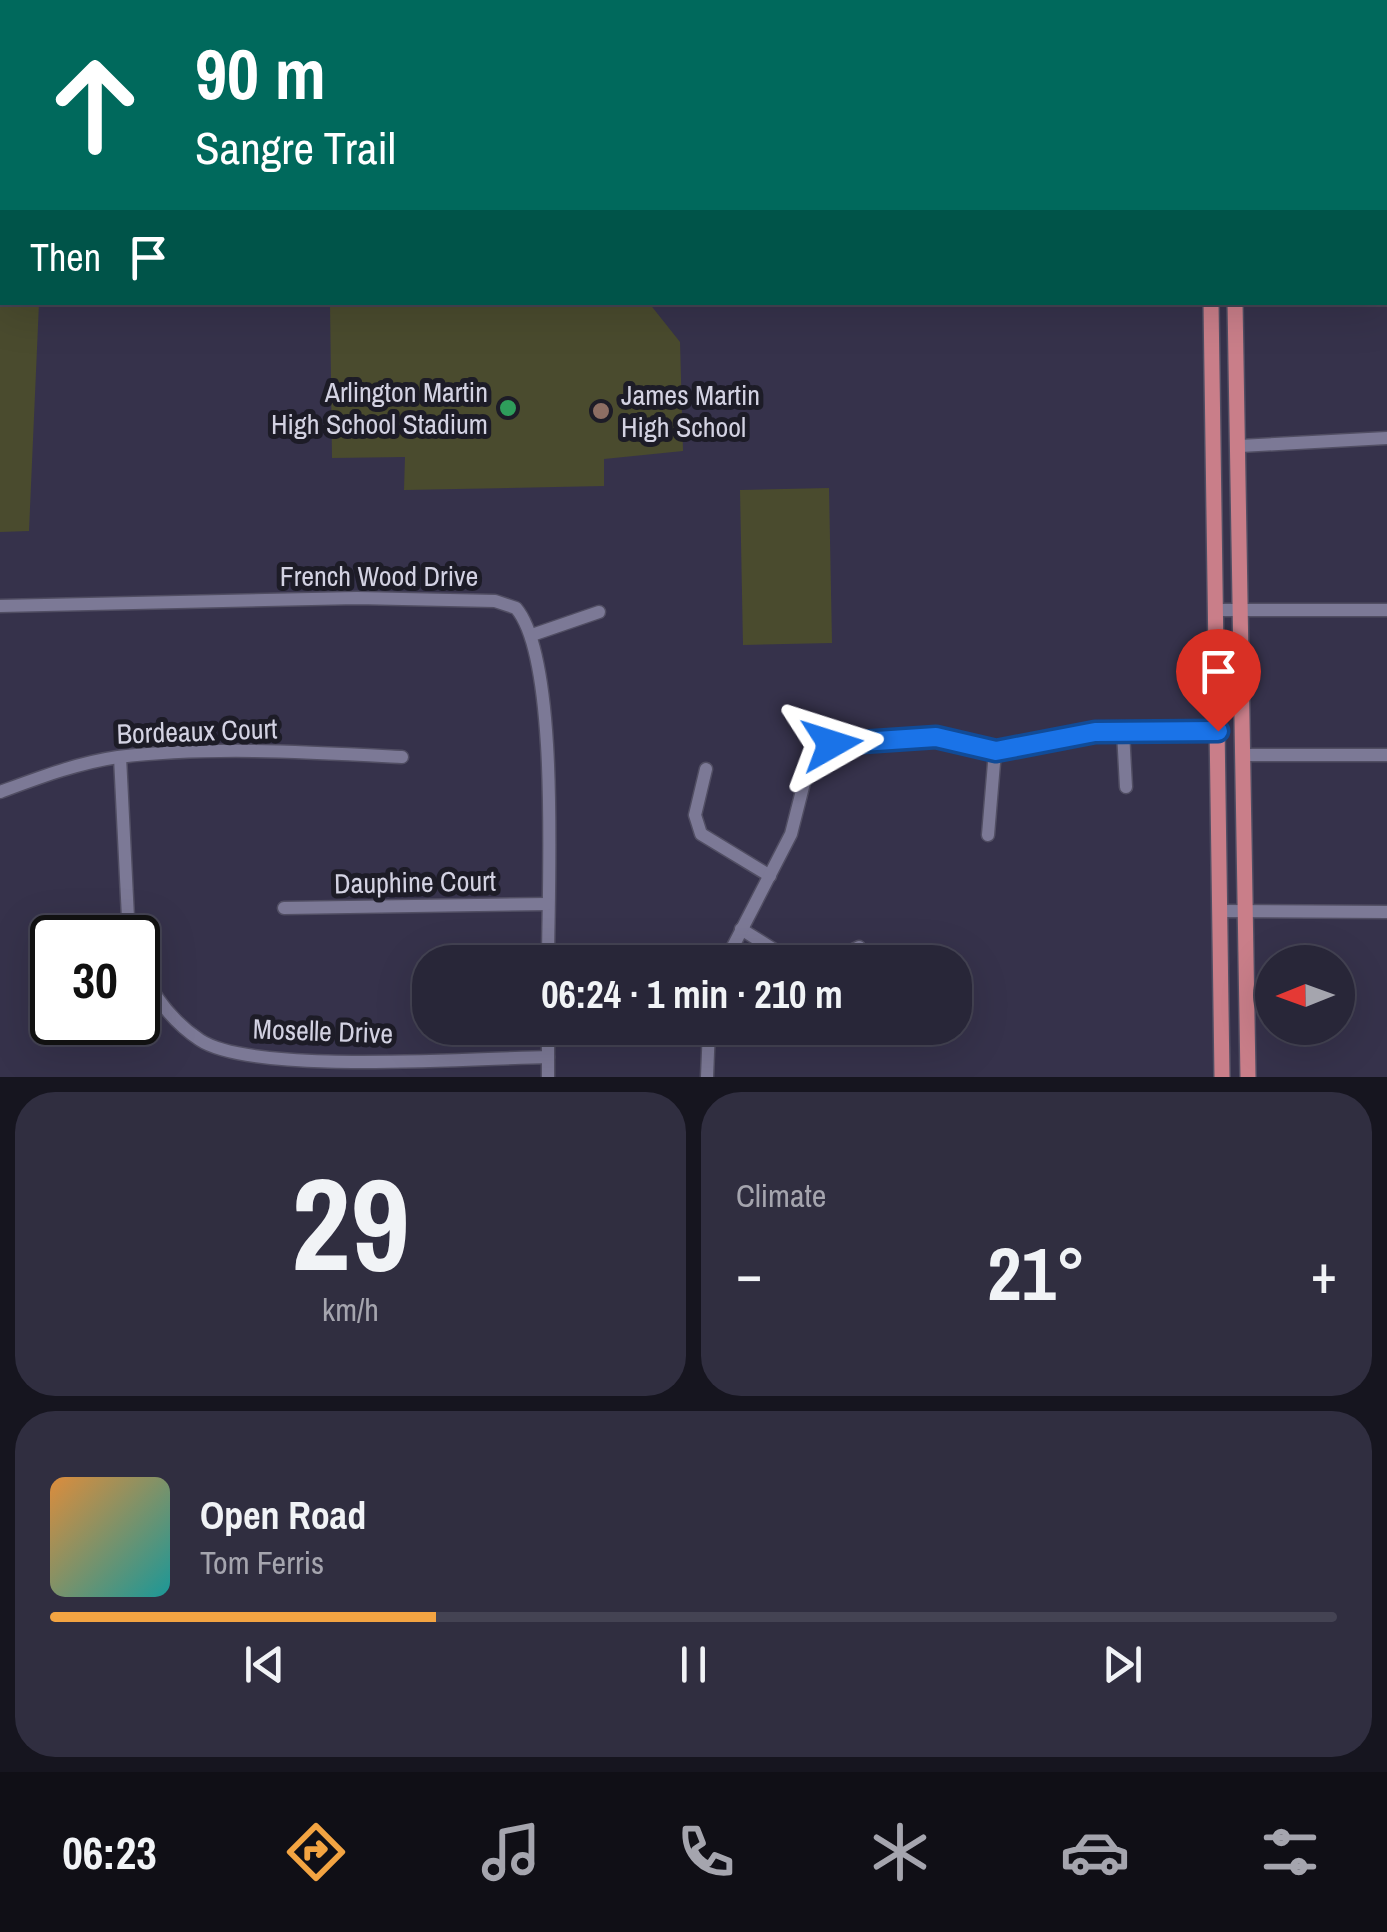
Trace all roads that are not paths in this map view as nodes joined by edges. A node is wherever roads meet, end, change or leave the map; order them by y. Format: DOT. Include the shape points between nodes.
graph roads {
  1 [pos="1211,305"];
  2 [pos="1235,305"];
  3 [pos="1387,438"];
  4 [pos="1240,446"];
  5 [pos="0,606"];
  6 [pos="1218,610"];
  7 [pos="1242,610"];
  8 [pos="1387,610"];
  9 [pos="599,612"];
  10 [pos="532,635"];
  11 [pos="1218,731"];
  12 [pos="1123,732"];
  13 [pos="996,751"];
  14 [pos="1244,755"];
  15 [pos="1387,755"];
  16 [pos="402,756"];
  17 [pos="120,757"];
  18 [pos="706,769"];
  19 [pos="1126,787"];
  20 [pos="0,792"];
  21 [pos="988,835"];
  22 [pos="770,876"];
  23 [pos="548,904"];
  24 [pos="284,908"];
  25 [pos="1221,910"];
  26 [pos="1246,911"];
  27 [pos="1387,912"];
  28 [pos="128,915"];
  29 [pos="741,929"];
  30 [pos="548,945"];
  31 [pos="733,945"];
  32 [pos="767,945"];
  33 [pos="160,1000"];
  34 [pos="548,1045"];
  35 [pos="708,1045"];
  36 [pos="548,1057"];
  37 [pos="548,1077"];
  38 [pos="706,1077"];
  39 [pos="1222,1077"];
  40 [pos="1248,1077"];
  1 -- 6 [label="main road"];
  2 -- 4 [label="main road"];
  3 -- 4 [label="street"];
  4 -- 7 [label="main road"];
  5 -- 10 [label="street, French Wood Drive" via="495,601 516,608"];
  6 -- 7 [label="street"];
  6 -- 11 [label="main road"];
  7 -- 8 [label="street"];
  7 -- 14 [label="main road"];
  9 -- 10 [label="street"];
  10 -- 23 [label="street" via="548,736"];
  11 -- 12 [label="street"];
  11 -- 25 [label="main road"];
  12 -- 13 [label="street" via="1073,734"];
  12 -- 19 [label="street"];
  13 -- 21 [label="street"];
  13 -- 22 [label="street" via="936,737 832,744 808,767 791,834"];
  14 -- 15 [label="street"];
  14 -- 26 [label="main road"];
  16 -- 17 [label="street, Bordeaux Court"];
  17 -- 20 [label="street, Bordeaux Court"];
  17 -- 28 [label="street"];
  18 -- 22 [label="street" via="696,815 701,834"];
  22 -- 29 [label="street"];
  23 -- 24 [label="street, Dauphine Court"];
  23 -- 30 [label="street"];
  25 -- 26 [label="street"];
  25 -- 39 [label="main road"];
  26 -- 27 [label="street"];
  26 -- 40 [label="main road"];
  29 -- 31 [label="street"];
  29 -- 32 [label="street"];
  33 -- 36 [label="street, Moselle Drive" via="202,1041 281,1060"];
  34 -- 36 [label="street"];
  35 -- 38 [label="street"];
  36 -- 37 [label="street"];
}
